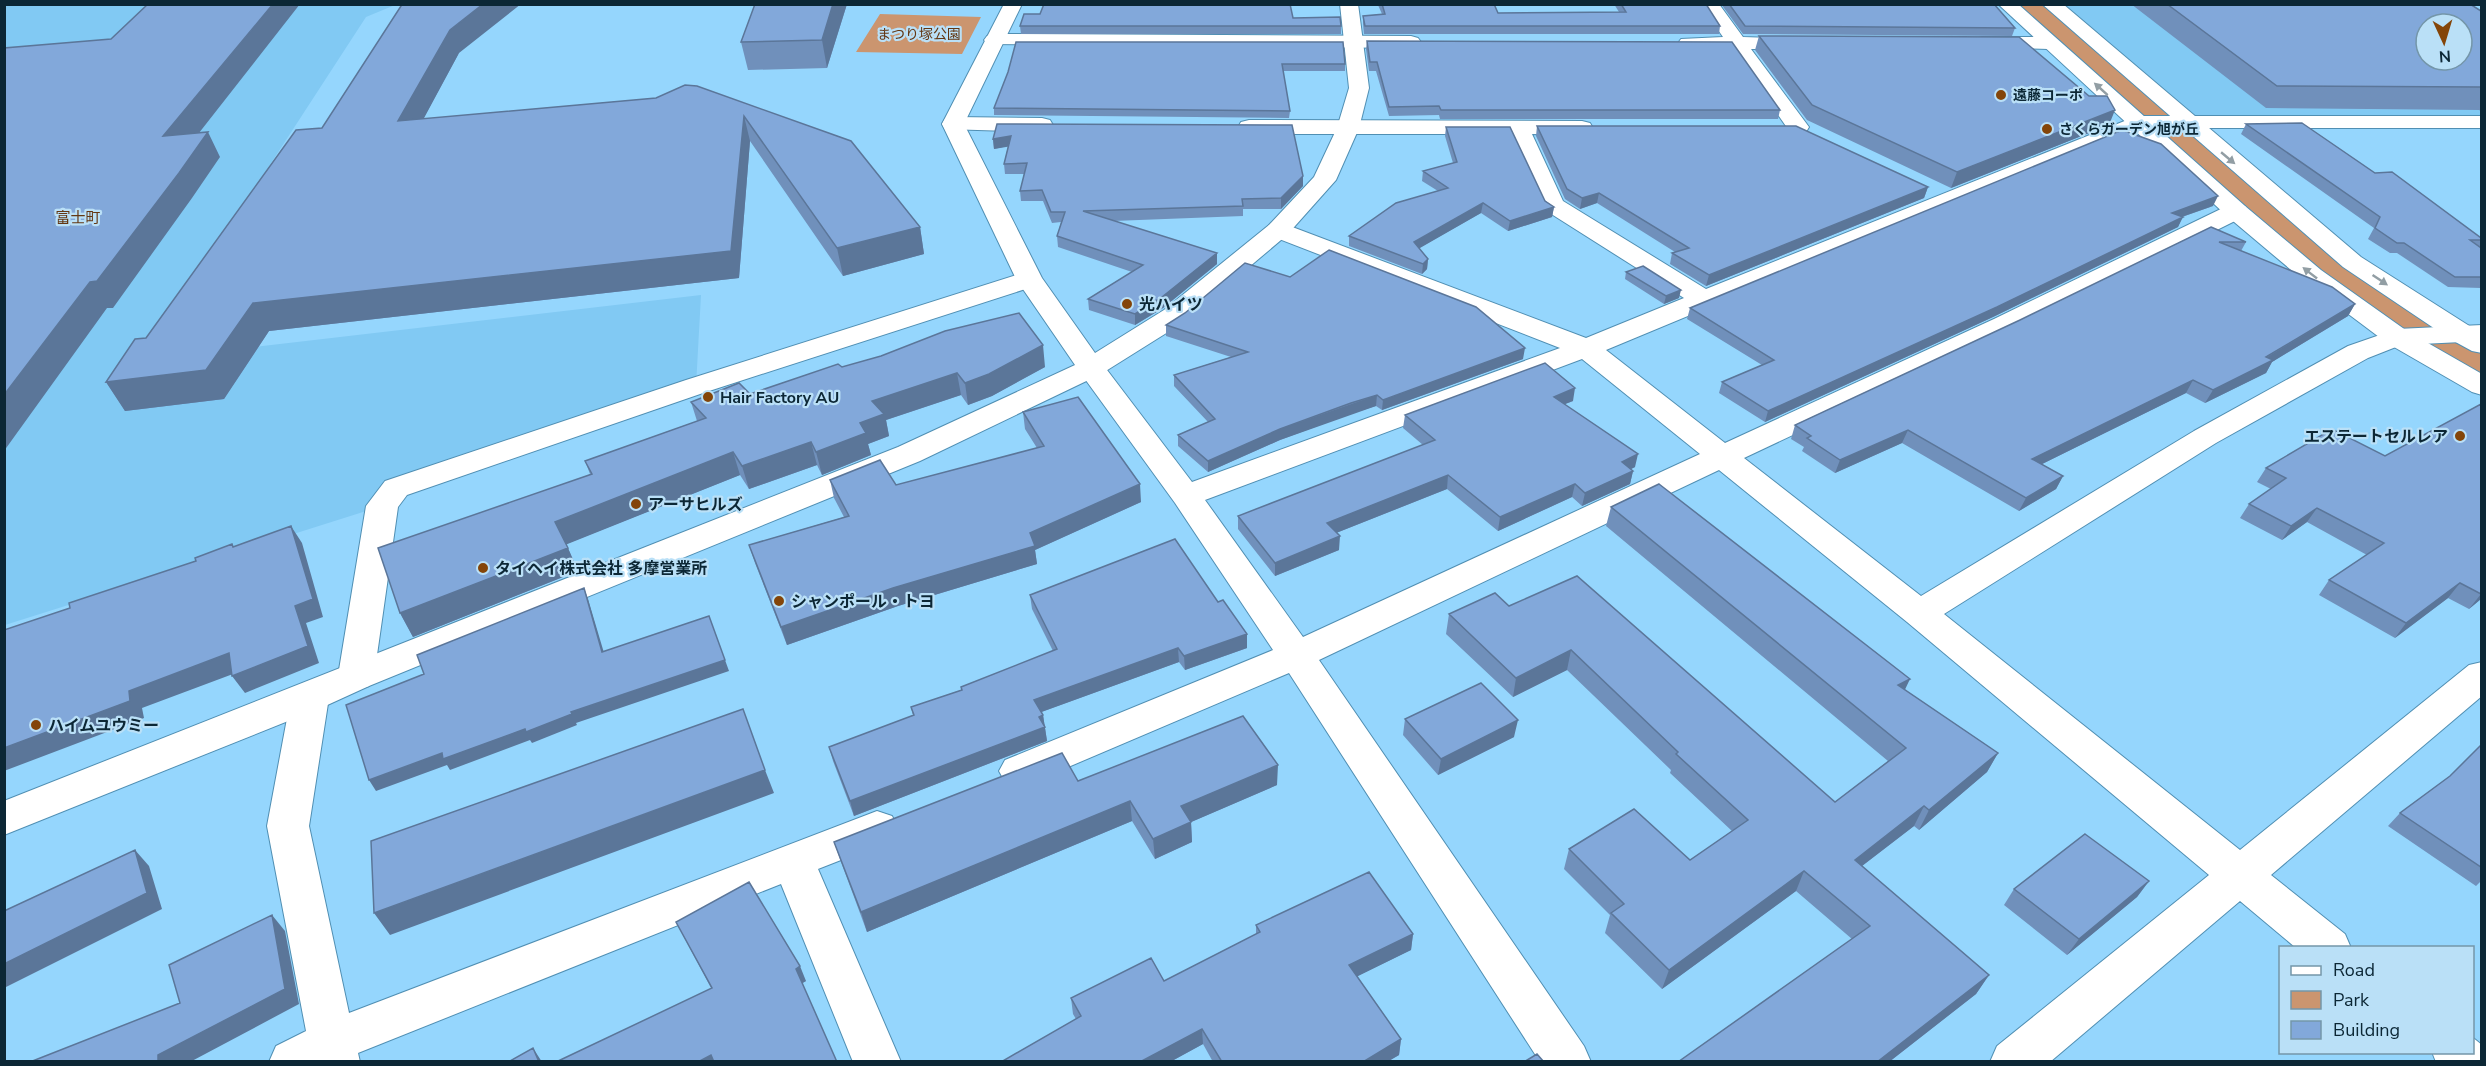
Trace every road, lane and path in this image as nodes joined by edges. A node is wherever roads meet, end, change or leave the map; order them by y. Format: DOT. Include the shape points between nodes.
graph roads {
  1 [pos="1013,4"];
  2 [pos="1349,4"];
  3 [pos="1709,4"];
  4 [pos="2007,4"];
  5 [pos="2051,4"];
  6 [pos="994,40"];
  7 [pos="1354,42"];
  8 [pos="1426,42"];
  9 [pos="1663,43"];
  10 [pos="1735,43"];
  11 [pos="1816,43"];
  12 [pos="1967,43"];
  13 [pos="2049,43"];
  14 [pos="2184,120"];
  15 [pos="2137,122"];
  16 [pos="2481,122"];
  17 [pos="954,124"];
  18 [pos="1061,125"];
  19 [pos="1229,126"];
  20 [pos="1348,128"];
  21 [pos="1518,128"];
  22 [pos="1599,128"];
  23 [pos="1775,128"];
  24 [pos="1921,185"];
  25 [pos="1952,199"];
  26 [pos="2236,211"];
  27 [pos="1278,230"];
  28 [pos="1029,279"];
  29 [pos="1705,300"];
  30 [pos="2397,337"];
  31 [pos="2474,337"];
  32 [pos="1586,348"];
  33 [pos="1091,368"];
  34 [pos="2481,386"];
  35 [pos="1723,456"];
  36 [pos="1186,496"];
  37 [pos="1919,613"];
  38 [pos="1296,655"];
  39 [pos="356,675"];
  40 [pos="2481,675"];
  41 [pos="310,697"];
  42 [pos="981,786"];
  43 [pos="915,813"];
  44 [pos="4,819"];
  45 [pos="793,861"];
  46 [pos="2240,873"];
  47 [pos="2327,946"];
  48 [pos="320,1055"];
  49 [pos="877,1062"];
  50 [pos="1567,1062"];
  51 [pos="2014,1062"];
  1 -- 6 [label="street"];
  2 -- 7 [label="street"];
  3 -- 10 [label="street"];
  4 -- 13 [label="street"];
  5 -- 14 [label="street"];
  6 -- 7 [label="street"];
  6 -- 17 [label="street"];
  7 -- 8 [label="street"];
  7 -- 20 [label="street" via="1359,88"];
  9 -- 10 [label="street"];
  10 -- 11 [label="street"];
  10 -- 23 [label="street" via="1808,132"];
  12 -- 13 [label="street"];
  15 -- 13 [label="street, one-way"];
  14 -- 15 [label="street"];
  14 -- 16 [label="street"];
  14 -- 31 [label="street, one-way" via="2352,262"];
  15 -- 25 [label="street"];
  15 -- 26 [label="street"];
  17 -- 18 [label="street"];
  17 -- 28 [label="street"];
  19 -- 20 [label="street"];
  20 -- 21 [label="street"];
  20 -- 27 [label="street" via="1324,180"];
  21 -- 22 [label="street"];
  21 -- 29 [label="street" via="1553,205"];
  24 -- 25 [label="street"];
  25 -- 29 [label="street"];
  30 -- 26 [label="street, one-way" via="2312,275"];
  26 -- 35 [label="street"];
  27 -- 32 [label="street"];
  27 -- 33 [label="street" via="1174,316"];
  28 -- 33 [label="street"];
  28 -- 39 [label="street" via="396,488 382,506"];
  29 -- 32 [label="street"];
  30 -- 31 [label="street"];
  30 -- 34 [label="street"];
  30 -- 37 [label="street" via="2358,352 2205,437"];
  32 -- 35 [label="street"];
  32 -- 36 [label="street"];
  33 -- 36 [label="street"];
  33 -- 39 [label="street" via="909,454"];
  35 -- 37 [label="street"];
  35 -- 38 [label="street"];
  36 -- 38 [label="street"];
  37 -- 46 [label="street"];
  38 -- 42 [label="street"];
  38 -- 50 [label="street"];
  39 -- 41 [label="street"];
  40 -- 46 [label="street"];
  41 -- 44 [label="street"];
  41 -- 48 [label="street" via="288,826"];
  43 -- 45 [label="street"];
  45 -- 48 [label="street"];
  45 -- 49 [label="street"];
  46 -- 47 [label="street"];
  46 -- 51 [label="street"];
}
